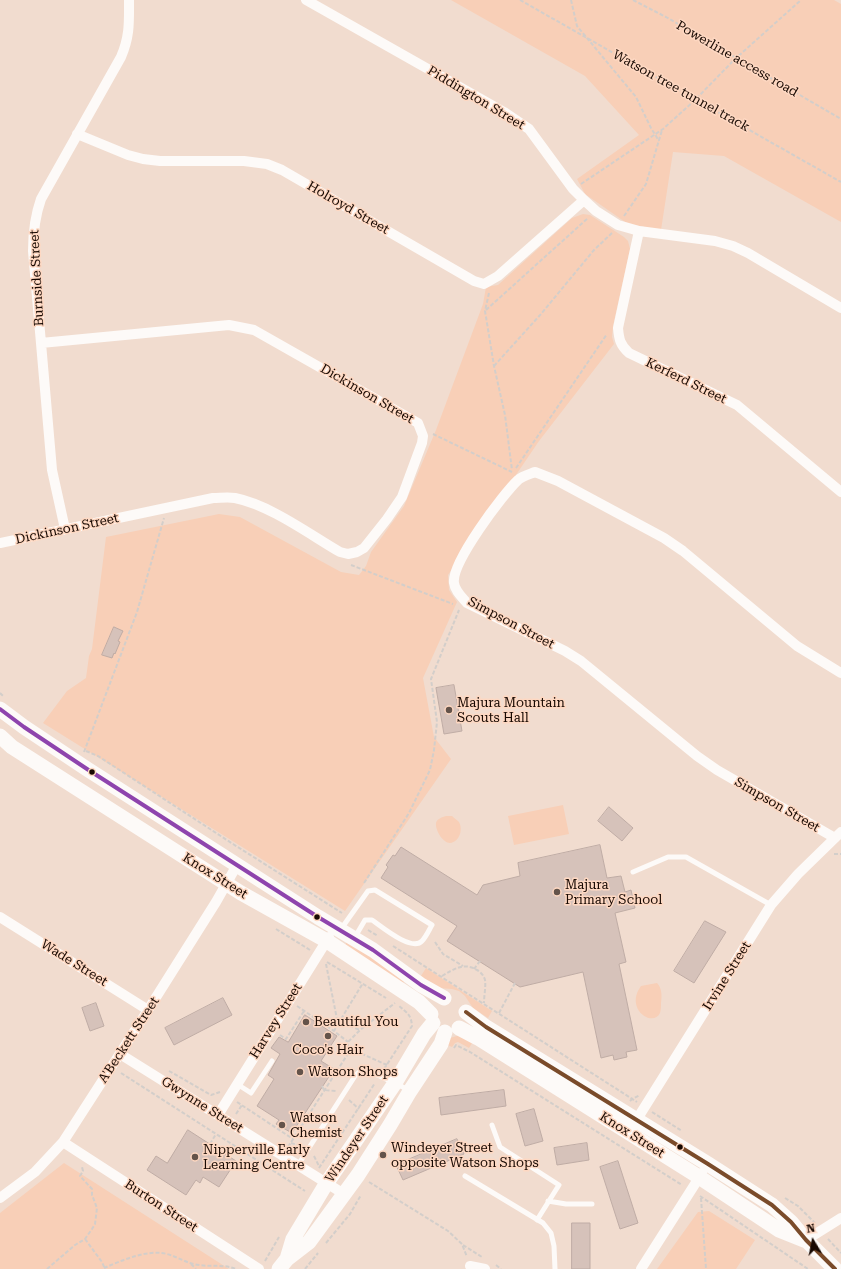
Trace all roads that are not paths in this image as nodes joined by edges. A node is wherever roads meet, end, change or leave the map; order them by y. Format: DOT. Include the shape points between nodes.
graph roads {
  1 [pos="129,0"];
  2 [pos="306,0"];
  3 [pos="77,134"];
  4 [pos="584,200"];
  5 [pos="639,231"];
  6 [pos="841,308"];
  7 [pos="41,343"];
  8 [pos="841,492"];
  9 [pos="65,529"];
  10 [pos="0,543"];
  11 [pos="841,673"];
  12 [pos="0,709"];
  13 [pos="0,736"];
  14 [pos="838,835"];
  15 [pos="237,865"];
  16 [pos="633,872"];
  17 [pos="227,883"];
  18 [pos="771,906"];
  19 [pos="0,917"];
  20 [pos="342,925"];
  21 [pos="358,932"];
  22 [pos="326,941"];
  23 [pos="456,1002"];
  24 [pos="148,1010"];
  25 [pos="432,1018"];
  26 [pos="452,1030"];
  27 [pos="120,1054"];
  28 [pos="272,1061"];
  29 [pos="395,1083"];
  30 [pos="237,1084"];
  31 [pos="410,1091"];
  32 [pos="218,1115"];
  33 [pos="637,1120"];
  34 [pos="492,1125"];
  35 [pos="629,1133"];
  36 [pos="63,1142"];
  37 [pos="708,1164"];
  38 [pos="298,1165"];
  39 [pos="465,1176"];
  40 [pos="699,1177"];
  41 [pos="320,1179"];
  42 [pos="344,1194"];
  43 [pos="0,1198"];
  44 [pos="548,1202"];
  45 [pos="592,1204"];
  46 [pos="841,1218"];
  47 [pos="537,1220"];
  48 [pos="806,1240"];
  49 [pos="283,1264"];
  50 [pos="470,1266"];
  51 [pos="258,1269"];
  52 [pos="485,1269"];
  53 [pos="555,1269"];
  54 [pos="641,1269"];
  55 [pos="835,1269"];
  1 -- 3 [label="street, Burnside Street" via="126,44"];
  2 -- 4 [label="street, Piddington Street" via="504,112 529,129"];
  3 -- 4 [label="street, Holroyd Street" via="143,159 244,161 267,164 282,170 474,281 484,284 498,276"];
  3 -- 7 [label="street, Burnside Street" via="41,198 33,231"];
  4 -- 5 [label="street, Piddington Street" via="615,229"];
  5 -- 6 [label="street, Piddington Street" via="715,241 733,246"];
  5 -- 8 [label="street, Kerferd Street" via="618,328 622,347 629,353 737,406"];
  7 -- 9 [label="street, Burnside Street" via="52,470"];
  7 -- 9 [label="street, Dickinson Street" via="229,325 254,330 418,423 423,436 402,497 387,520 364,548 357,552 340,552 278,515 247,501 233,498 213,498"];
  9 -- 10 [label="street, Dickinson Street"];
  11 -- 14 [label="street, Simpson Street" via="797,646 664,538 535,472 516,476 483,524 454,575 454,584 464,605 565,651 581,661 702,760 723,774"];
  12 -- 15 [label="street, Knox Street"];
  13 -- 17 [label="street, Knox Street" via="12,747"];
  14 -- 18 [label="street, Irvine Street" via="798,874"];
  15 -- 17 [label="street, A'Beckett Street"];
  15 -- 20 [label="street, Knox Street"];
  16 -- 18 [label="lane" via="668,857 686,857"];
  17 -- 22 [label="street, Knox Street"];
  17 -- 24 [label="street, A'Beckett Street"];
  18 -- 33 [label="street, Irvine Street"];
  19 -- 24 [label="street, Wade Street"];
  20 -- 21 [label="street, Knox Street"];
  20 -- 21 [label="lane" via="368,891 375,890 432,925 421,942 414,945 372,920 365,920"];
  20 -- 22 [label="street, Harvey Street"];
  21 -- 23 [label="street, Knox Street" via="374,950 421,985"];
  22 -- 25 [label="street, Knox Street" via="419,1002"];
  22 -- 30 [label="street, Harvey Street"];
  23 -- 25 [label="street" via="435,1003"];
  23 -- 26 [label="street" via="465,1020"];
  23 -- 33 [label="street, Knox Street" via="486,1027"];
  24 -- 27 [label="street, A'Beckett Street"];
  25 -- 26 [label="street" via="437,1028"];
  25 -- 29 [label="street, Windeyer Street"];
  26 -- 31 [label="street, Windeyer Street"];
  26 -- 35 [label="street, Knox Street" via="478,1038"];
  27 -- 32 [label="street, Gwynne Street"];
  27 -- 36 [label="street, A'Beckett Street"];
  28 -- 30 [label="lane" via="251,1093"];
  29 -- 31 [label="lane"];
  29 -- 38 [label="lane" via="367,1070 355,1076"];
  29 -- 41 [label="street, Windeyer Street"];
  30 -- 32 [label="street, Harvey Street"];
  31 -- 42 [label="street, Windeyer Street" via="390,1126"];
  32 -- 38 [label="street, Gwynne Street"];
  33 -- 35 [label="street, Irvine Street"];
  33 -- 37 [label="street, Knox Street"];
  34 -- 44 [label="lane" via="500,1147 559,1185"];
  35 -- 40 [label="street, Knox Street"];
  36 -- 43 [label="street, A'Beckett Street" via="35,1172"];
  36 -- 51 [label="street, Burton Street"];
  37 -- 40 [label="street"];
  37 -- 48 [label="street, Knox Street" via="772,1205"];
  38 -- 41 [label="street, Gwynne Street"];
  39 -- 47 [label="lane"];
  40 -- 48 [label="street, Knox Street" via="779,1230"];
  40 -- 54 [label="street"];
  41 -- 42 [label="street, Gwynne Street"];
  41 -- 49 [label="street, Windeyer Street"];
  42 -- 49 [label="street, Windeyer Street" via="309,1242"];
  44 -- 45 [label="lane"];
  44 -- 47 [label="lane"];
  46 -- 48 [label="street"];
  47 -- 53 [label="lane" via="551,1233"];
  48 -- 55 [label="street, Knox Street"];
  50 -- 52 [label="street"];
}
